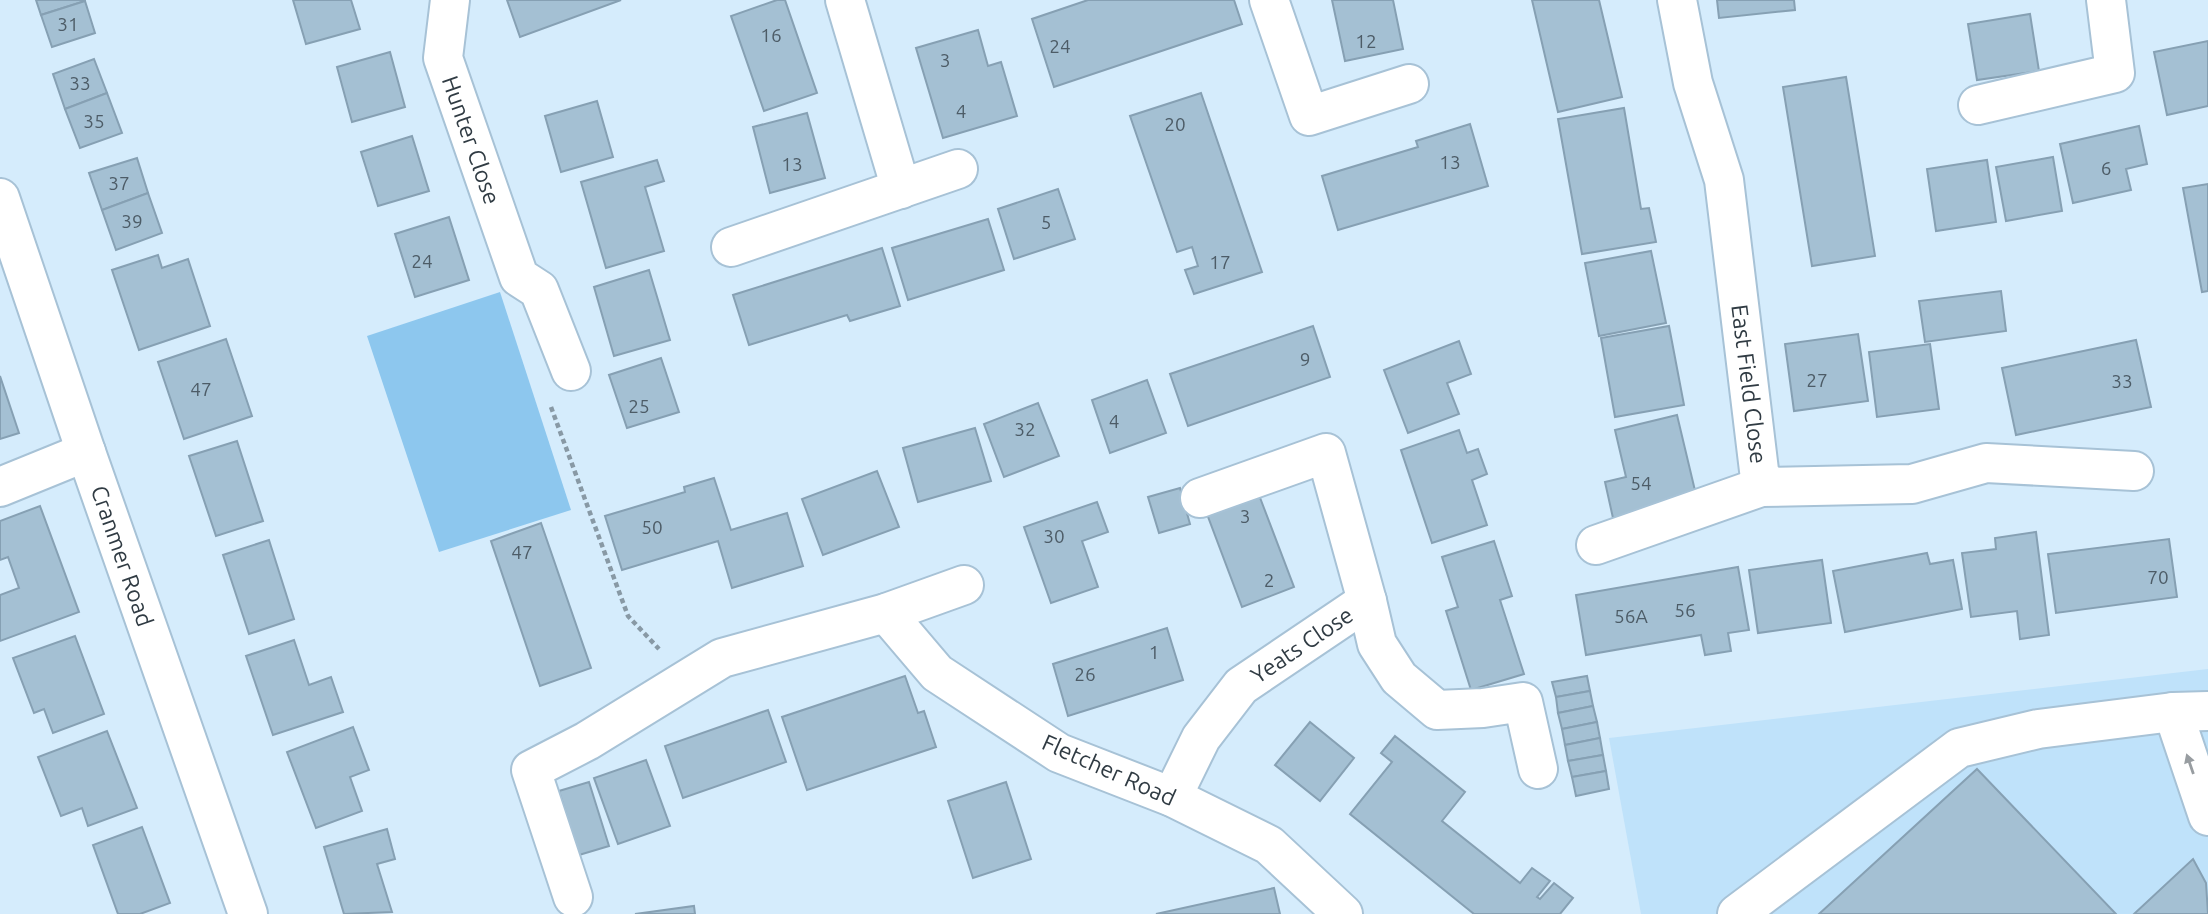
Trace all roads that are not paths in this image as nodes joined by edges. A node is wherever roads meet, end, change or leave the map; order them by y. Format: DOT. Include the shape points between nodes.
graph roads {
  1 [pos="450,0"];
  2 [pos="845,0"];
  3 [pos="1269,0"];
  4 [pos="1677,0"];
  5 [pos="2106,0"];
  6 [pos="1409,84"];
  7 [pos="1978,105"];
  8 [pos="958,169"];
  9 [pos="901,188"];
  10 [pos="0,198"];
  11 [pos="731,247"];
  12 [pos="559,382"];
  13 [pos="86,452"];
  14 [pos="2134,471"];
  15 [pos="0,487"];
  16 [pos="1761,487"];
  17 [pos="1200,498"];
  18 [pos="1596,545"];
  19 [pos="964,585"];
  20 [pos="1367,601"];
  21 [pos="886,612"];
  22 [pos="2190,711"];
  23 [pos="1538,769"];
  24 [pos="1172,797"];
  25 [pos="2208,816"];
  26 [pos="573,897"];
  27 [pos="248,914"];
  28 [pos="1343,914"];
  29 [pos="1737,914"];
  1 -- 12 [label="street, Hunter Close" via="443,58 519,277 539,290"];
  2 -- 9 [label="street"];
  3 -- 6 [label="street" via="1309,116"];
  4 -- 16 [label="street, East Field Close" via="1693,83 1724,180"];
  5 -- 7 [label="street" via="2115,73"];
  8 -- 9 [label="street"];
  9 -- 11 [label="street"];
  10 -- 13 [label="street, Cranmer Road"];
  13 -- 15 [label="street"];
  13 -- 27 [label="street, Cranmer Road"];
  14 -- 16 [label="street, East Field Close" via="1986,463 1912,484"];
  16 -- 18 [label="street"];
  17 -- 20 [label="street, Yeats Close" via="1326,453"];
  19 -- 21 [label="street"];
  20 -- 23 [label="street, Yeats Close" via="1377,644 1399,678 1437,710 1523,702"];
  20 -- 24 [label="street, Yeats Close" via="1241,686 1201,738"];
  21 -- 24 [label="street, Fletcher Road" via="937,673 1059,753"];
  21 -- 26 [label="street" via="722,658 531,770"];
  25 -- 22 [label="street, one-way"];
  22 -- 29 [label="street" via="2038,729 1959,748"];
  24 -- 28 [label="street, Fletcher Road" via="1269,845"];
}
